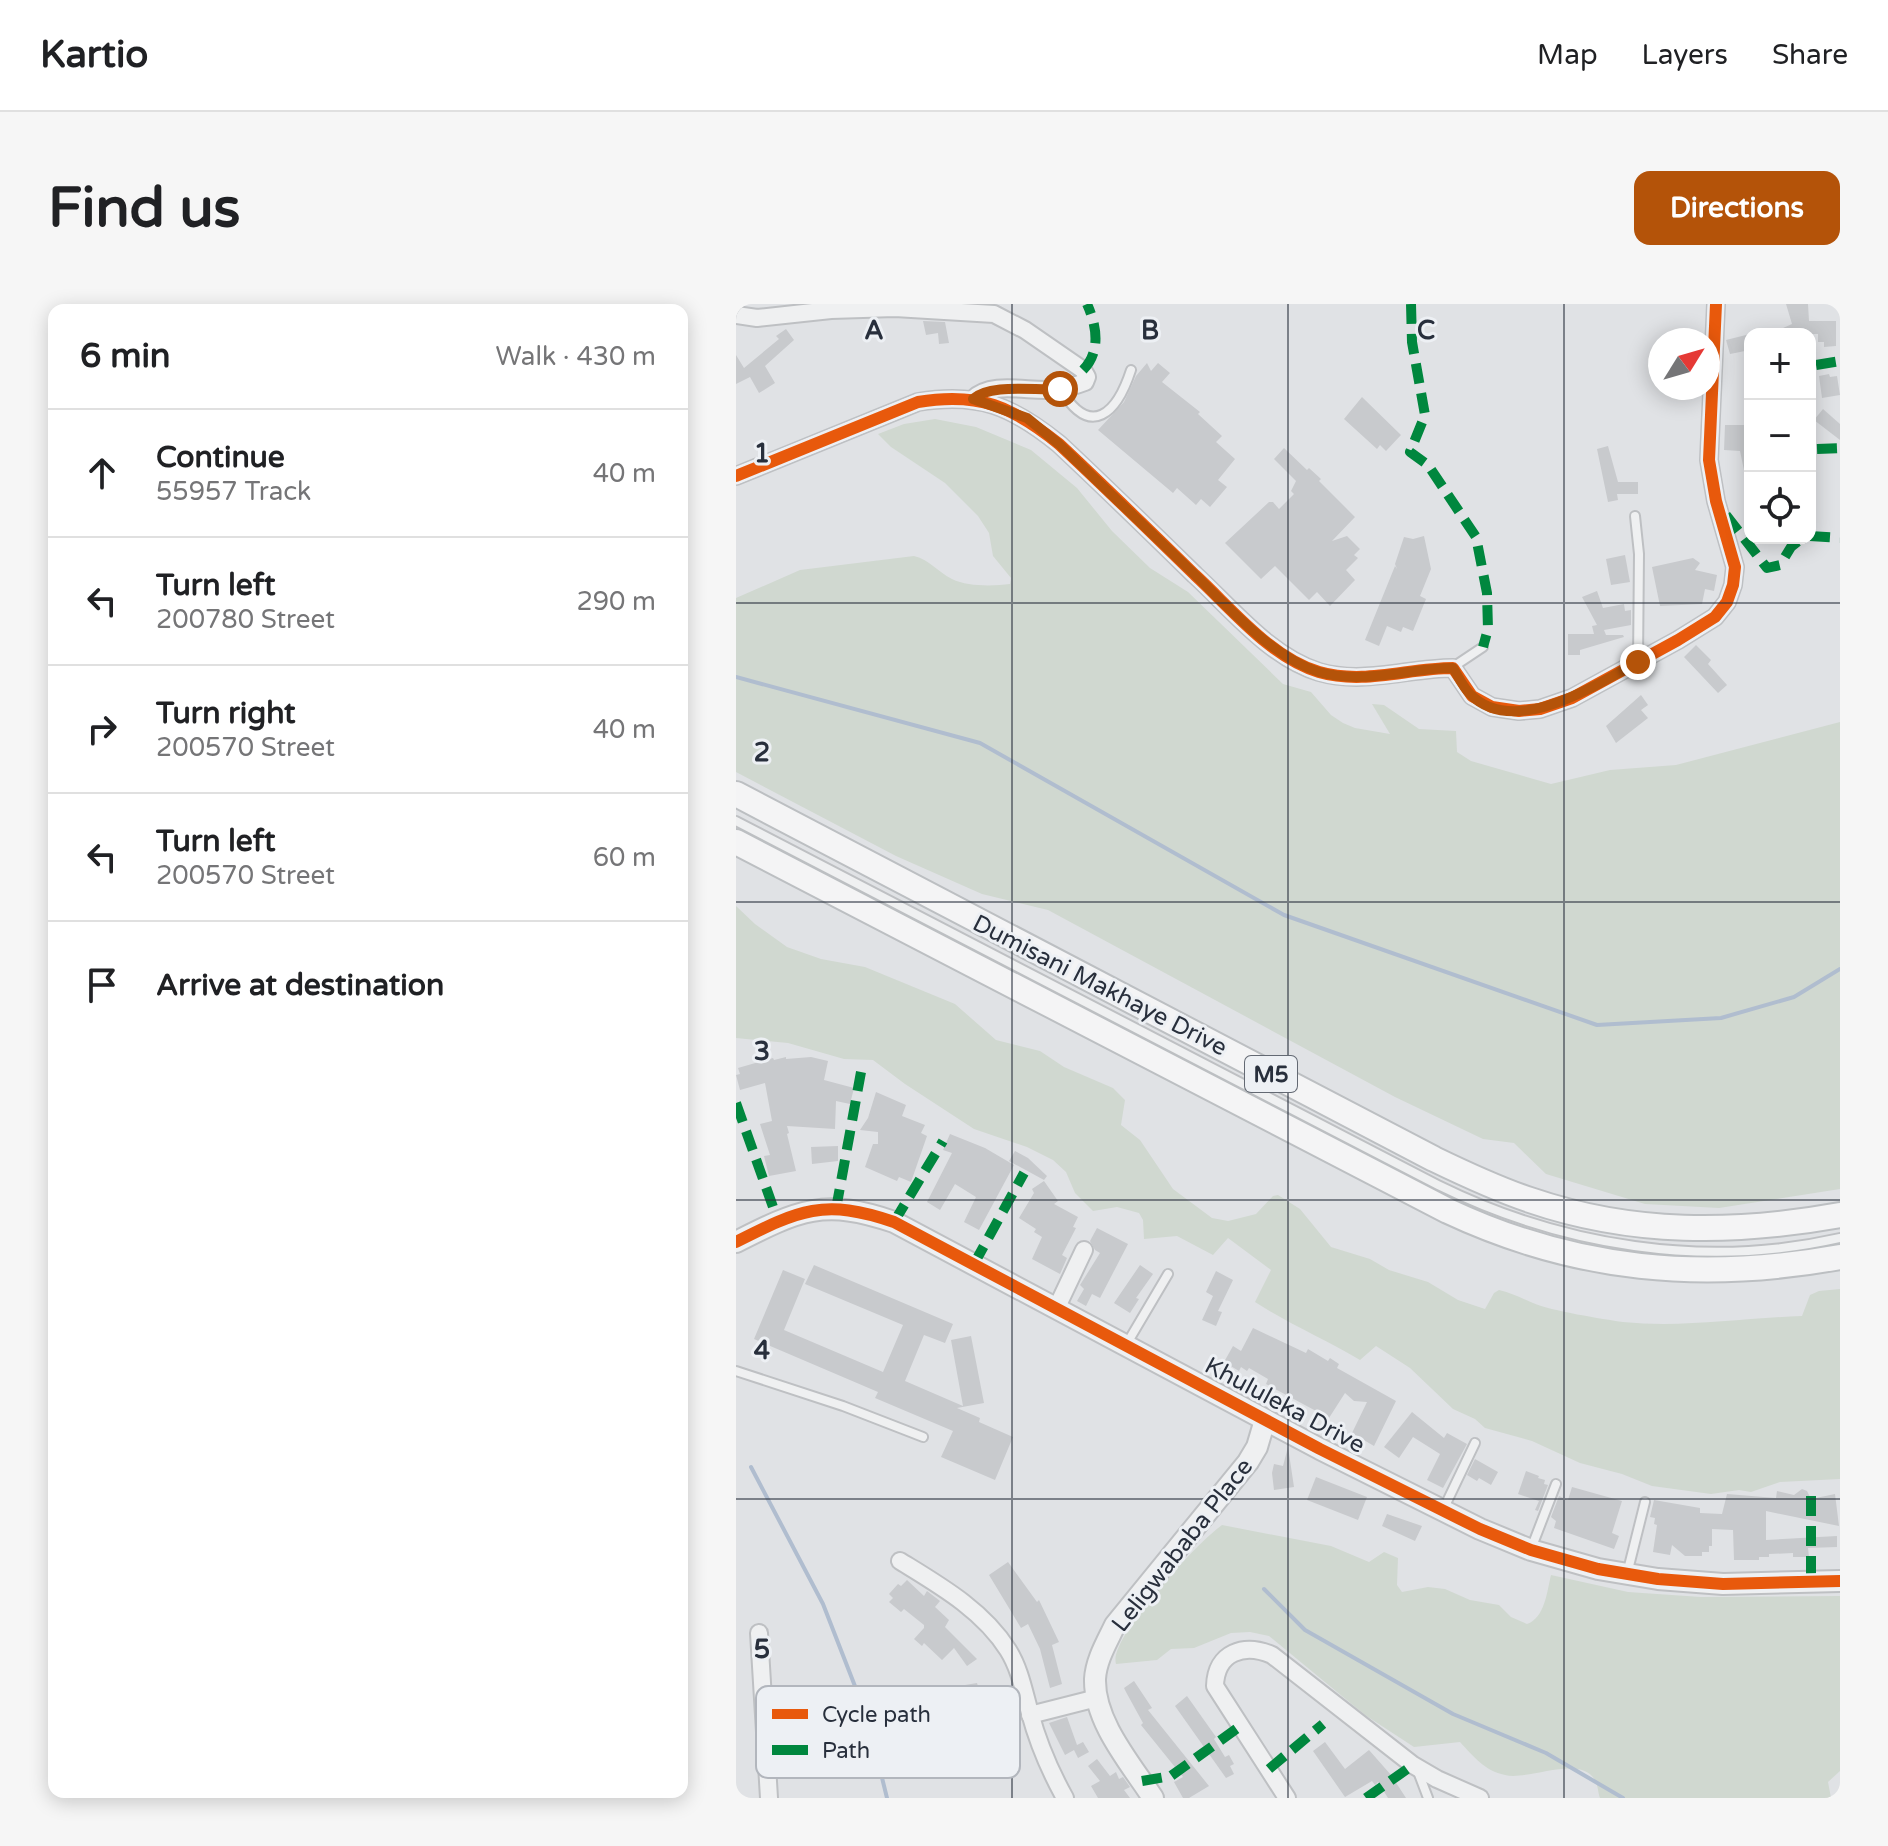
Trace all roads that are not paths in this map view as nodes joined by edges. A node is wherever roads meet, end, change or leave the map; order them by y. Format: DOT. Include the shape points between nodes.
graph roads {
  1 [pos="1716,304"];
  2 [pos="832,307"];
  3 [pos="995,309"];
  4 [pos="736,315"];
  5 [pos="1131,370"];
  6 [pos="1060,389"];
  7 [pos="973,399"];
  8 [pos="736,476"];
  9 [pos="1635,516"];
  10 [pos="1483,647"];
  11 [pos="1638,662"];
  12 [pos="1453,668"];
  13 [pos="736,794"];
  14 [pos="736,821"];
  15 [pos="736,842"];
  16 [pos="1840,1215"];
  17 [pos="1840,1238"];
  18 [pos="736,1242"];
  19 [pos="1084,1250"];
  20 [pos="1840,1257"];
  21 [pos="1168,1274"];
  22 [pos="1057,1307"];
  23 [pos="1125,1345"];
  24 [pos="736,1371"];
  25 [pos="1265,1420"];
  26 [pos="923,1437"];
  27 [pos="1475,1443"];
  28 [pos="1556,1484"];
  29 [pos="1645,1502"];
  30 [pos="1442,1510"];
  31 [pos="1531,1550"];
  32 [pos="900,1561"];
  33 [pos="1627,1575"];
  34 [pos="1840,1581"];
  35 [pos="759,1633"];
  36 [pos="762,1686"];
  37 [pos="1097,1698"];
  38 [pos="1030,1715"];
  39 [pos="1416,1767"];
  40 [pos="768,1778"];
  41 [pos="769,1798"];
  42 [pos="1065,1798"];
  43 [pos="1153,1798"];
  44 [pos="1287,1798"];
  45 [pos="1428,1798"];
  46 [pos="1480,1798"];
  1 -- 11 [label="street" via="1709,460 1735,567 1733,585 1715,617"];
  2 -- 3 [label="street"];
  2 -- 4 [label="street" via="757,318"];
  3 -- 6 [label="street" via="1083,370 1085,382"];
  5 -- 6 [label="lane" via="1119,395 1095,418 1069,404"];
  6 -- 7 [label="street" via="1001,389"];
  7 -- 8 [label="street" via="918,402"];
  7 -- 12 [label="street" via="1027,418 1238,616 1302,665 1352,678"];
  9 -- 11 [label="lane"];
  10 -- 12 [label="lane"];
  11 -- 12 [label="street" via="1572,698 1519,711 1492,707 1472,696"];
  13 -- 16 [label="main road, Dumisani Makhaye Drive / M5" via="1502,1190 1590,1217 1653,1226 1761,1227"];
  14 -- 17 [label="lane" via="1438,1185 1502,1213 1599,1241 1669,1250 1755,1250"];
  15 -- 20 [label="main road, Dumisani Makhaye Drive / M5" via="1488,1228 1596,1260 1671,1269 1724,1271"];
  18 -- 22 [label="street, Khululeka Drive" via="810,1210 860,1210 894,1222"];
  19 -- 22 [label="street"];
  21 -- 23 [label="lane"];
  22 -- 23 [label="street, Khululeka Drive"];
  23 -- 25 [label="street, Khululeka Drive"];
  24 -- 26 [label="lane"];
  25 -- 30 [label="street, Khululeka Drive"];
  25 -- 37 [label="street, Leligwababa Place" via="1248,1462 1115,1625 1095,1678"];
  27 -- 30 [label="lane"];
  28 -- 31 [label="lane"];
  29 -- 33 [label="lane"];
  30 -- 31 [label="street, Khululeka Drive"];
  31 -- 33 [label="street, Khululeka Drive"];
  32 -- 38 [label="street" via="951,1593 994,1631 1019,1672"];
  33 -- 34 [label="street, Khululeka Drive" via="1723,1584"];
  35 -- 36 [label="street"];
  37 -- 38 [label="street"];
  37 -- 43 [label="street, Leligwababa Place" via="1106,1725"];
  38 -- 42 [label="street"];
  39 -- 44 [label="street" via="1272,1655 1245,1649 1225,1659 1215,1686"];
  39 -- 45 [label="lane"];
  39 -- 46 [label="street"];
  40 -- 41 [label="street"];
}
